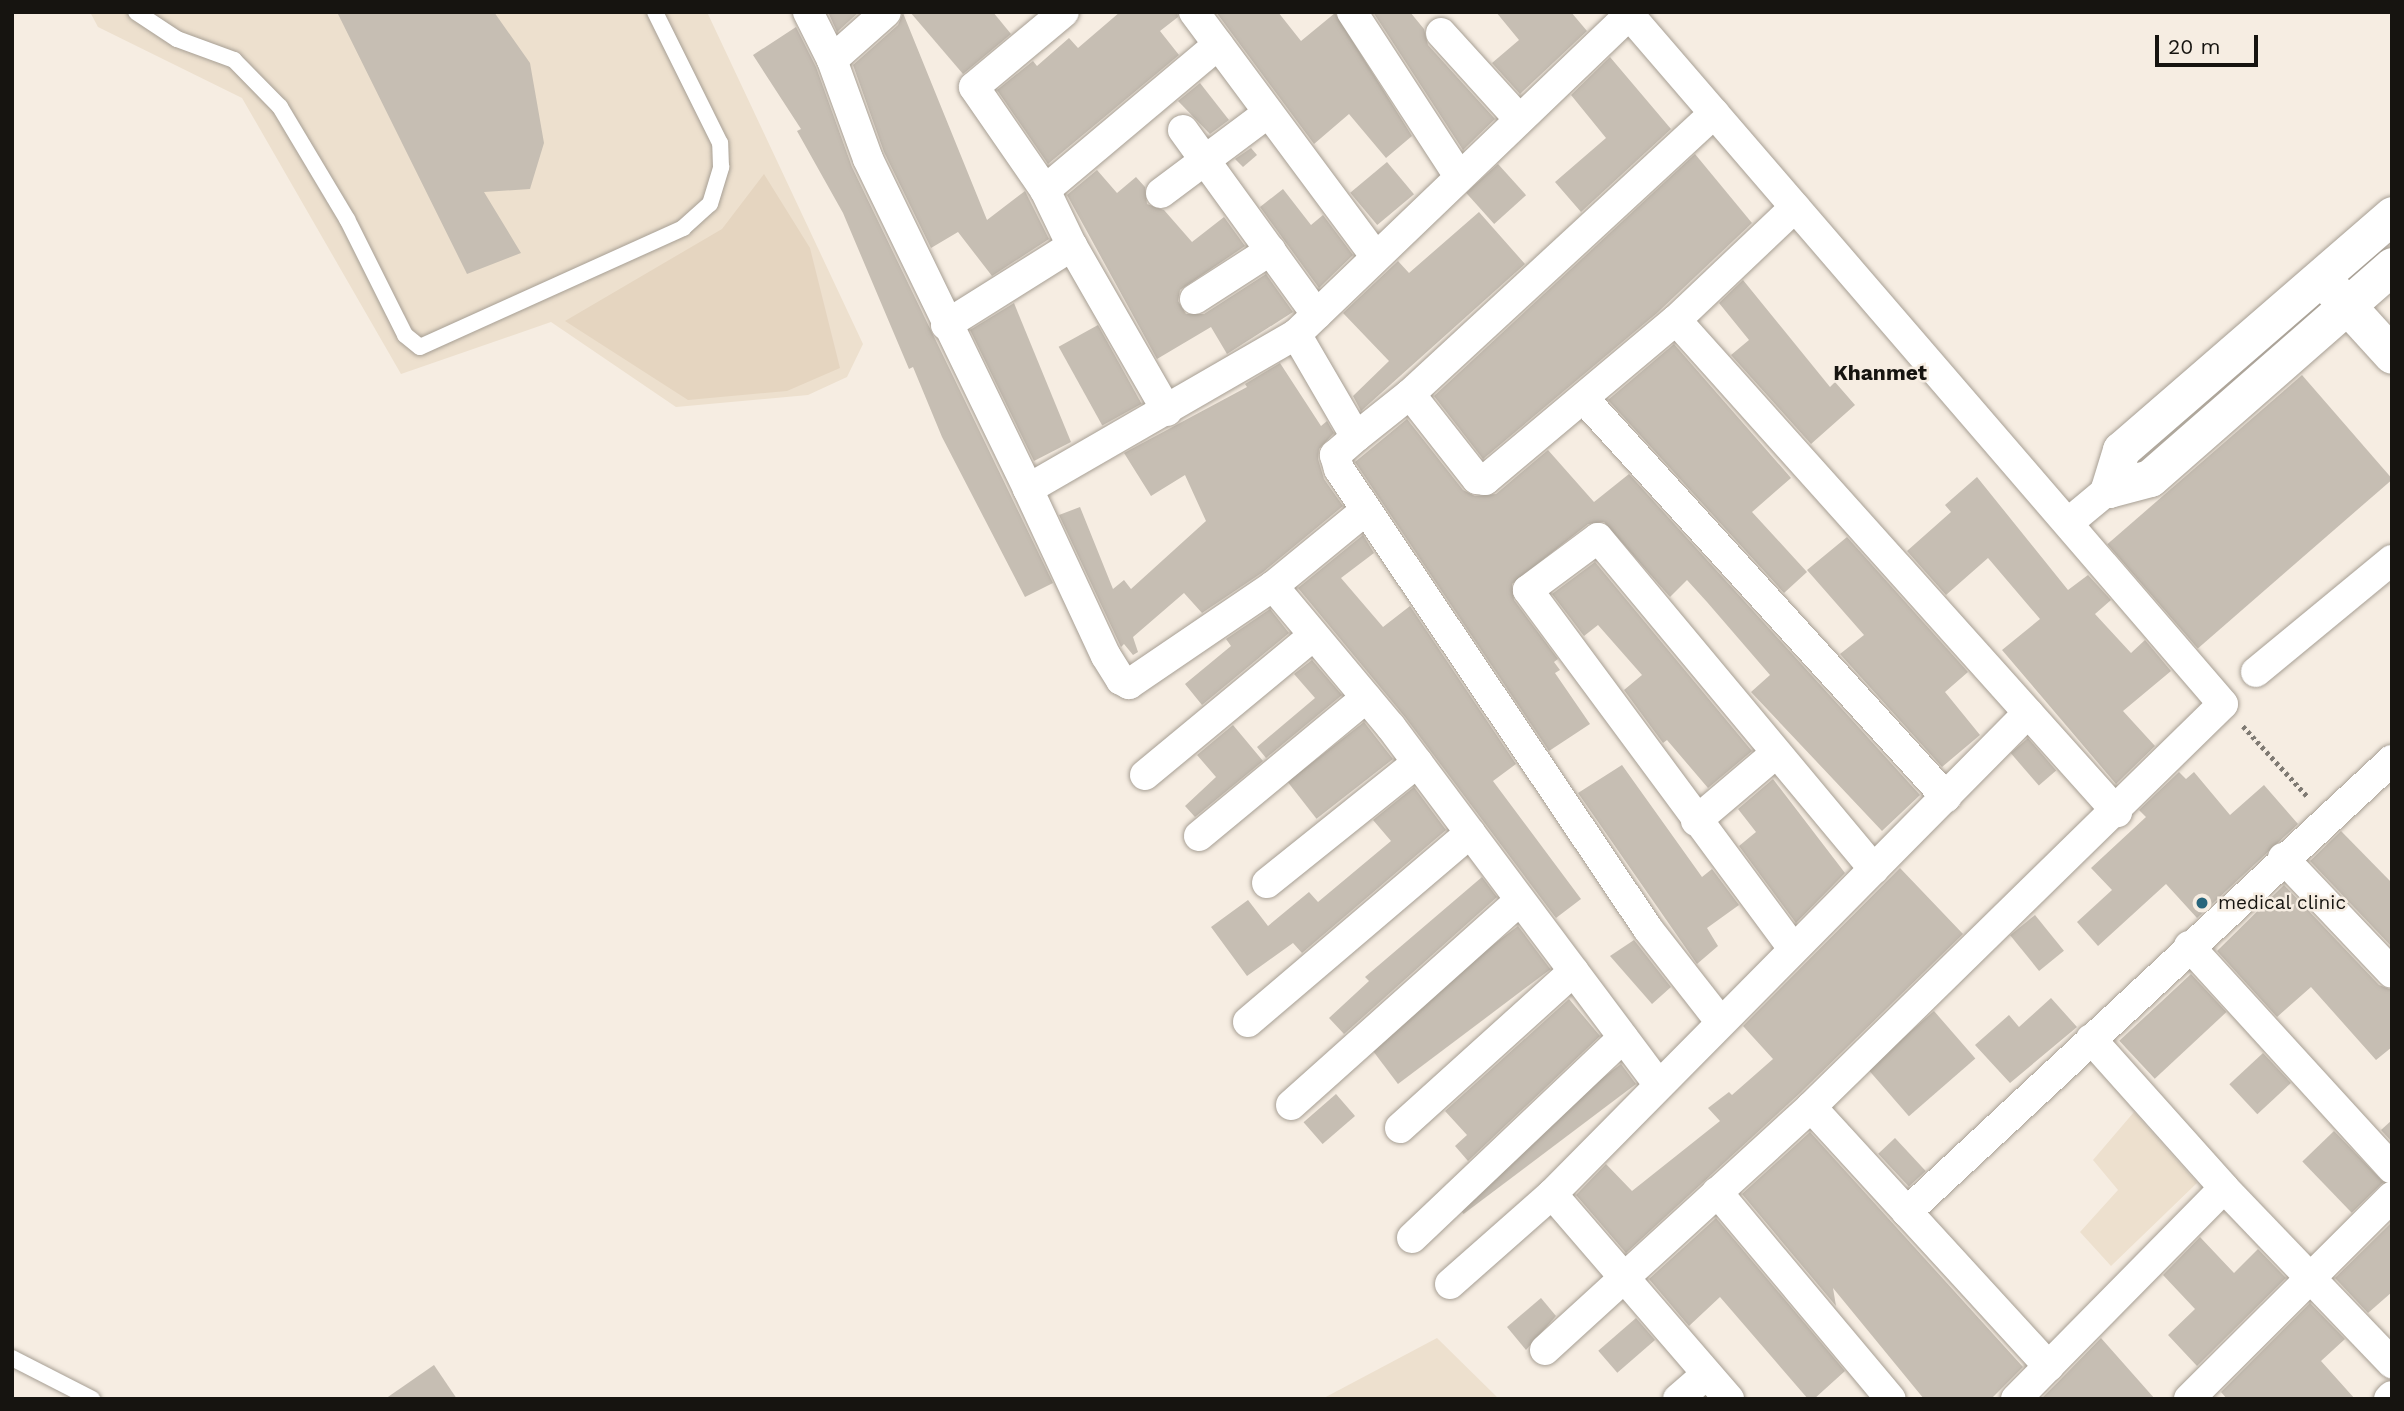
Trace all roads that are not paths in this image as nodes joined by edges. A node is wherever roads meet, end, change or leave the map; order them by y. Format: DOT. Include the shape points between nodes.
graph roads {
  1 [pos="136,12"];
  2 [pos="655,12"];
  3 [pos="807,12"];
  4 [pos="886,12"];
  5 [pos="1064,12"];
  6 [pos="1194,12"];
  7 [pos="1352,12"];
  8 [pos="1628,13"];
  9 [pos="1441,33"];
  10 [pos="1218,45"];
  11 [pos="832,60"];
  12 [pos="1268,113"];
  13 [pos="1714,113"];
  14 [pos="1518,118"];
  15 [pos="1183,130"];
  16 [pos="1206,161"];
  17 [pos="1459,176"];
  18 [pos="1045,190"];
  19 [pos="1161,194"];
  20 [pos="1795,207"];
  21 [pos="2392,215"];
  22 [pos="1072,246"];
  23 [pos="1271,250"];
  24 [pos="1376,257"];
  25 [pos="2392,266"];
  26 [pos="2322,277"];
  27 [pos="1195,299"];
  28 [pos="2347,306"];
  29 [pos="1676,320"];
  30 [pos="1306,324"];
  31 [pos="946,325"];
  32 [pos="2392,355"];
  33 [pos="1410,394"];
  34 [pos="1585,400"];
  35 [pos="1167,411"];
  36 [pos="1356,437"];
  37 [pos="1028,489"];
  38 [pos="2109,489"];
  39 [pos="1366,510"];
  40 [pos="2068,523"];
  41 [pos="2392,560"];
  42 [pos="1273,586"];
  43 [pos="1314,636"];
  44 [pos="2256,672"];
  45 [pos="1366,698"];
  46 [pos="2028,713"];
  47 [pos="1775,754"];
  48 [pos="2392,760"];
  49 [pos="1418,762"];
  50 [pos="1145,775"];
  51 [pos="1947,797"];
  52 [pos="2117,812"];
  53 [pos="1696,821"];
  54 [pos="1470,832"];
  55 [pos="1199,836"];
  56 [pos="2283,858"];
  57 [pos="1874,869"];
  58 [pos="1267,883"];
  59 [pos="1521,900"];
  60 [pos="2189,946"];
  61 [pos="1792,947"];
  62 [pos="1574,971"];
  63 [pos="2392,973"];
  64 [pos="1720,1021"];
  65 [pos="1248,1022"];
  66 [pos="1623,1038"];
  67 [pos="2091,1039"];
  68 [pos="1658,1084"];
  69 [pos="1291,1105"];
  70 [pos="1811,1107"];
  71 [pos="1400,1128"];
  72 [pos="2392,1168"];
  73 [pos="2224,1188"];
  74 [pos="1717,1192"];
  75 [pos="1552,1194"];
  76 [pos="2392,1197"];
  77 [pos="1907,1212"];
  78 [pos="1412,1238"];
  79 [pos="2312,1276"];
  80 [pos="1625,1278"];
  81 [pos="1450,1284"];
  82 [pos="1545,1350"];
  83 [pos="12,1358"];
  84 [pos="2392,1363"];
  85 [pos="2049,1367"];
  86 [pos="1707,1374"];
  87 [pos="92,1399"];
  88 [pos="1678,1399"];
  89 [pos="1728,1399"];
  90 [pos="1891,1399"];
  91 [pos="2016,1399"];
  92 [pos="2189,1399"];
  1 -- 2 [label="lane" via="177,39 234,60 280,107 347,219 405,335 420,347 682,228 710,204 721,167 720,143"];
  3 -- 11 [label="street"];
  4 -- 11 [label="street"];
  5 -- 18 [label="street" via="974,87"];
  6 -- 10 [label="street"];
  7 -- 17 [label="street"];
  8 -- 13 [label="street"];
  8 -- 14 [label="street"];
  9 -- 14 [label="street"];
  10 -- 12 [label="street"];
  10 -- 18 [label="street"];
  11 -- 31 [label="street" via="868,159"];
  12 -- 16 [label="street"];
  12 -- 24 [label="street"];
  13 -- 20 [label="street"];
  13 -- 33 [label="street"];
  14 -- 17 [label="street"];
  15 -- 16 [label="street"];
  16 -- 19 [label="street"];
  16 -- 23 [label="street"];
  17 -- 24 [label="street"];
  18 -- 22 [label="street"];
  20 -- 29 [label="street"];
  20 -- 40 [label="street"];
  21 -- 26 [label="street"];
  22 -- 31 [label="street"];
  22 -- 35 [label="street"];
  23 -- 27 [label="street"];
  23 -- 30 [label="street"];
  24 -- 30 [label="street"];
  25 -- 28 [label="street"];
  26 -- 28 [label="street"];
  26 -- 38 [label="street" via="2121,450"];
  28 -- 32 [label="street"];
  28 -- 38 [label="street" via="2150,478"];
  29 -- 34 [label="street"];
  29 -- 46 [label="street"];
  30 -- 35 [label="street"];
  30 -- 36 [label="street"];
  31 -- 37 [label="street"];
  33 -- 34 [label="street" via="1481,481"];
  33 -- 36 [label="street"];
  34 -- 51 [label="street"];
  35 -- 37 [label="street"];
  36 -- 39 [label="street" via="1340,449 1336,463"];
  37 -- 42 [label="street" via="1106,656 1121,680 1129,684"];
  38 -- 40 [label="street"];
  39 -- 42 [label="street"];
  39 -- 64 [label="street" via="1648,929"];
  40 -- 52 [label="street" via="2223,704"];
  41 -- 44 [label="street"];
  42 -- 43 [label="street"];
  43 -- 45 [label="street"];
  43 -- 50 [label="street"];
  45 -- 49 [label="street"];
  45 -- 55 [label="street"];
  46 -- 51 [label="street"];
  46 -- 52 [label="street"];
  47 -- 53 [label="street"];
  47 -- 53 [label="street" via="1598,538 1528,590"];
  47 -- 57 [label="street"];
  48 -- 56 [label="street"];
  49 -- 54 [label="street"];
  49 -- 58 [label="street"];
  51 -- 57 [label="street"];
  52 -- 70 [label="street"];
  53 -- 61 [label="street"];
  54 -- 59 [label="street"];
  54 -- 65 [label="street"];
  56 -- 60 [label="street"];
  56 -- 63 [label="street"];
  57 -- 61 [label="street"];
  59 -- 62 [label="street"];
  59 -- 69 [label="street"];
  60 -- 67 [label="street"];
  60 -- 72 [label="street"];
  61 -- 64 [label="street"];
  62 -- 66 [label="street"];
  62 -- 71 [label="street"];
  64 -- 68 [label="street"];
  66 -- 68 [label="street"];
  66 -- 78 [label="street"];
  67 -- 73 [label="street"];
  67 -- 77 [label="street"];
  68 -- 75 [label="street"];
  70 -- 74 [label="street"];
  70 -- 77 [label="street"];
  73 -- 79 [label="street"];
  73 -- 85 [label="street"];
  74 -- 80 [label="street"];
  74 -- 90 [label="street"];
  75 -- 80 [label="street"];
  75 -- 81 [label="street"];
  76 -- 79 [label="street"];
  77 -- 85 [label="street"];
  79 -- 84 [label="street"];
  79 -- 92 [label="street"];
  80 -- 82 [label="street"];
  80 -- 86 [label="street"];
  83 -- 87 [label="lane"];
  85 -- 91 [label="street"];
  86 -- 88 [label="street"];
  86 -- 89 [label="street"];
}
